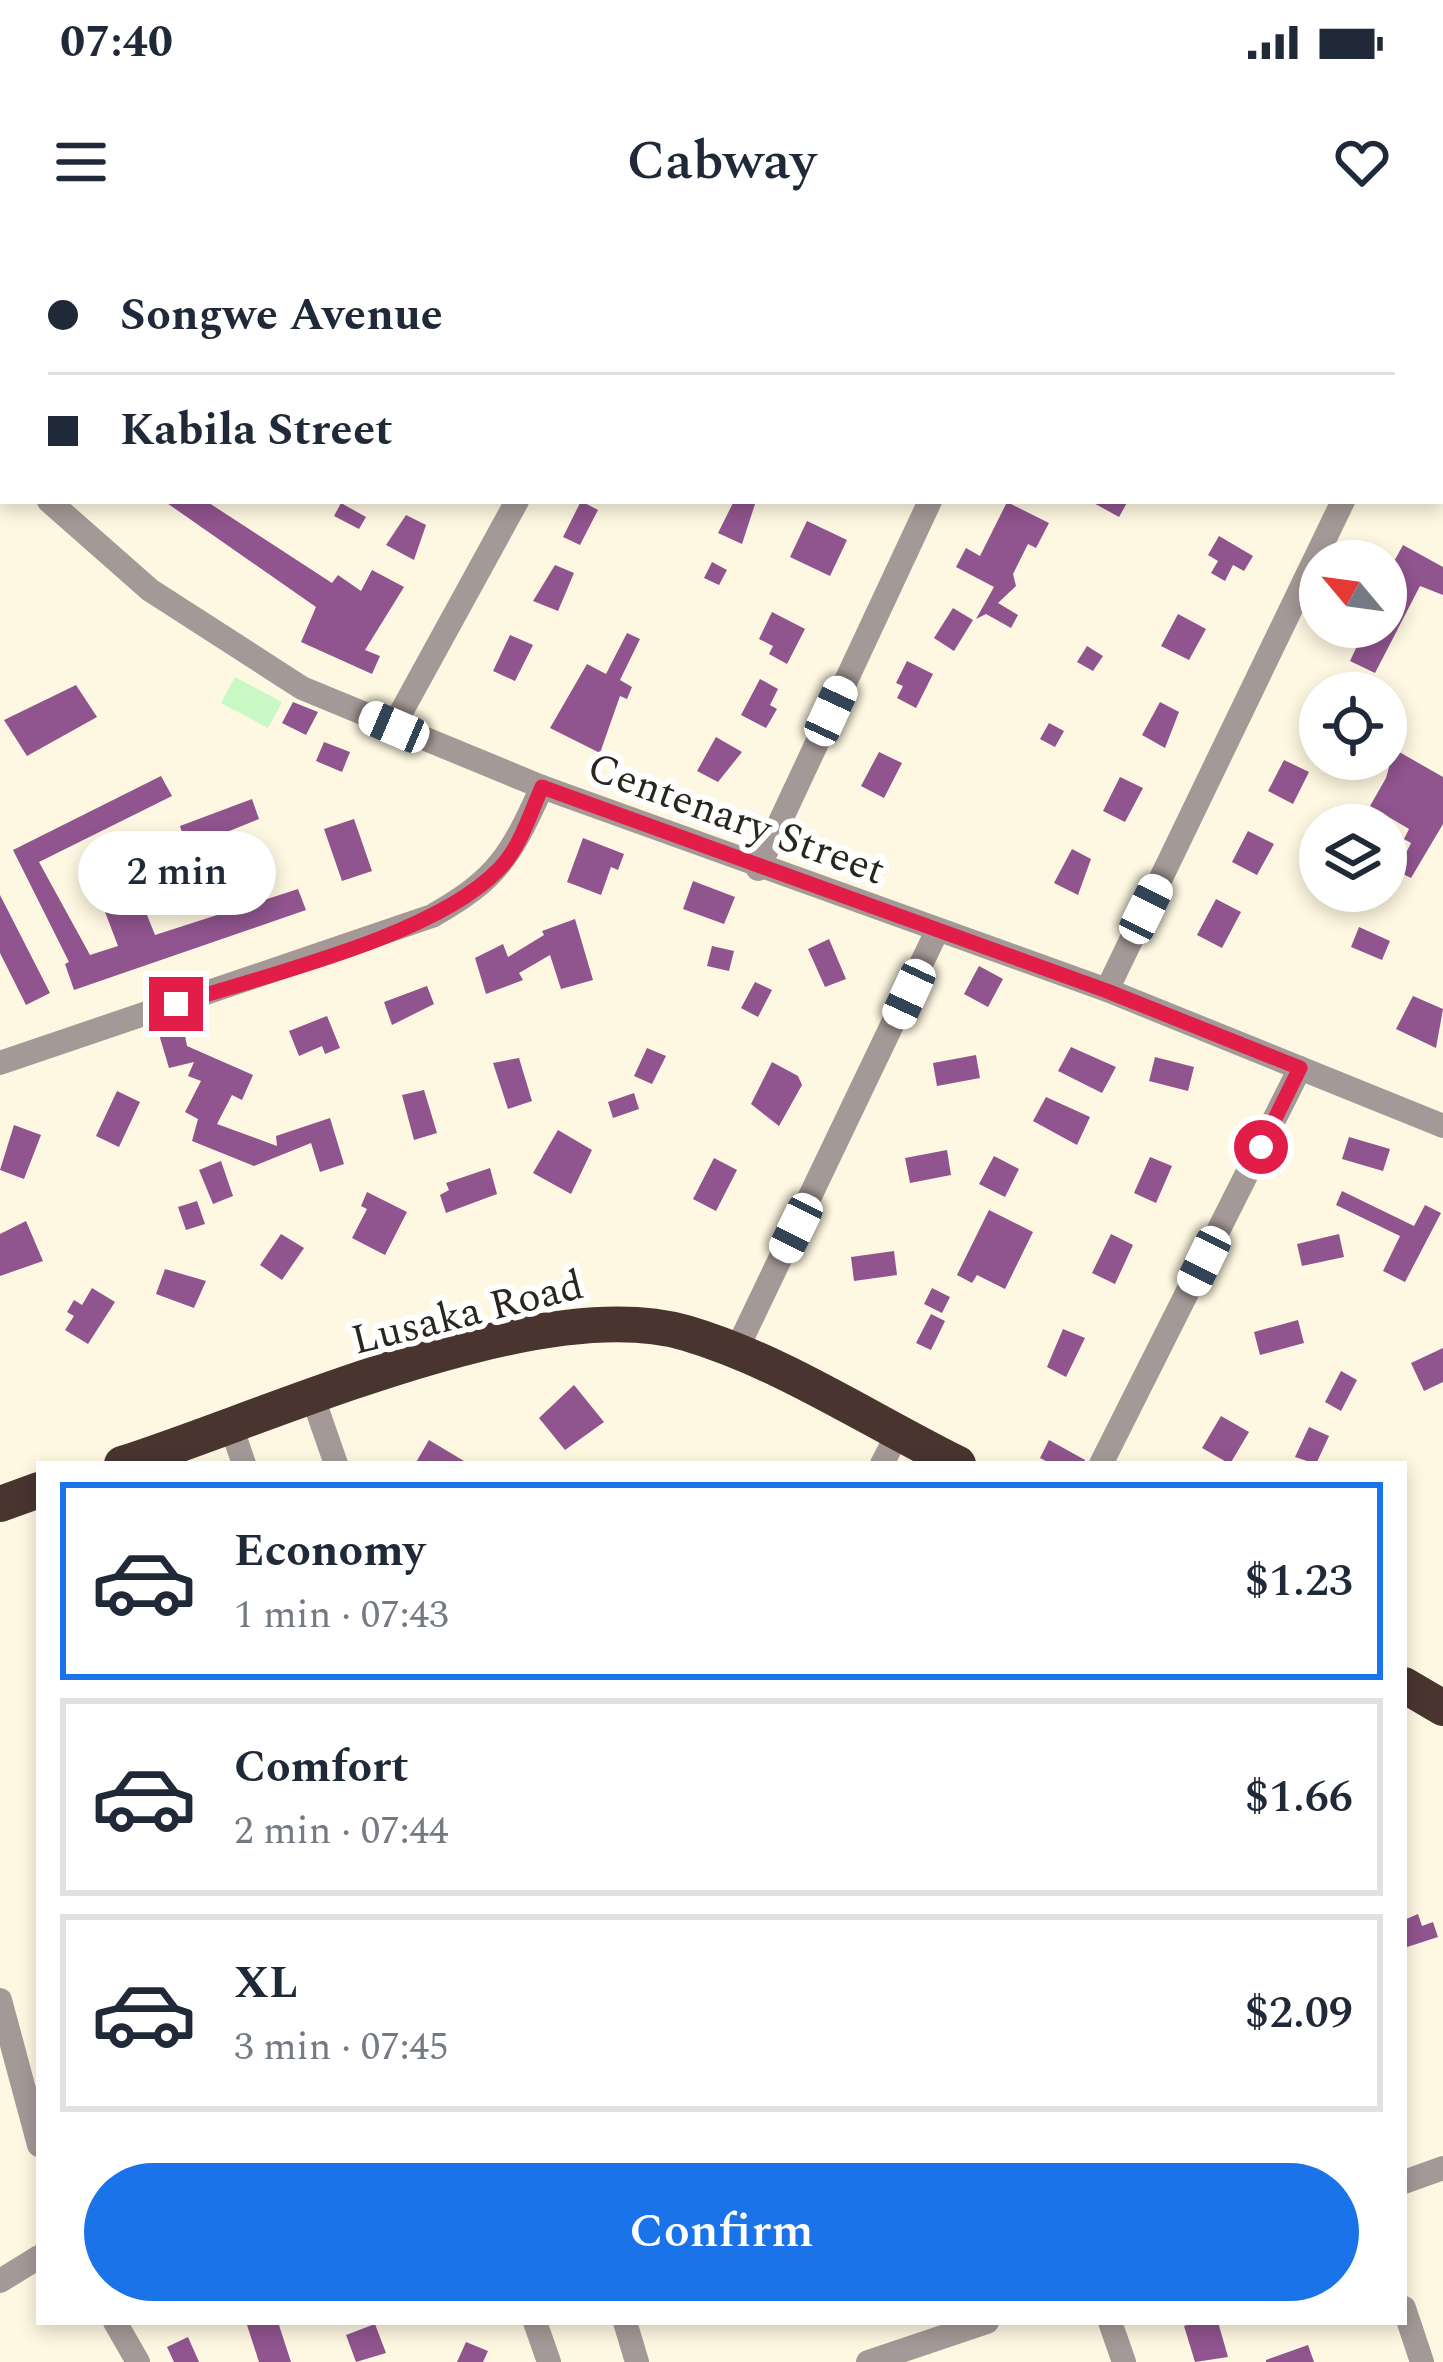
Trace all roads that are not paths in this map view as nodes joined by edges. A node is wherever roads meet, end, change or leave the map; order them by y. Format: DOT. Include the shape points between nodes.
graph roads {
  1 [pos="52,504"];
  2 [pos="514,504"];
  3 [pos="929,504"];
  4 [pos="1342,504"];
  5 [pos="394,727"];
  6 [pos="542,787"];
  7 [pos="758,869"];
  8 [pos="938,931"];
  9 [pos="1107,991"];
  10 [pos="0,1063"];
  11 [pos="1300,1068"];
  12 [pos="1443,1126"];
  13 [pos="736,1352"];
  14 [pos="313,1398"];
  15 [pos="238,1447"];
  16 [pos="890,1448"];
  17 [pos="142,1461"];
  18 [pos="336,1461"];
  19 [pos="945,1461"];
  20 [pos="1103,1461"];
  21 [pos="36,1491"];
  22 [pos="0,1504"];
  23 [pos="1407,1687"];
  24 [pos="1443,1708"];
  25 [pos="0,2000"];
  26 [pos="36,2134"];
  27 [pos="1443,2168"];
  28 [pos="1407,2181"];
  29 [pos="36,2259"];
  30 [pos="0,2282"];
  31 [pos="1407,2317"];
  32 [pos="117,2325"];
  33 [pos="536,2325"];
  34 [pos="626,2325"];
  35 [pos="980,2325"];
  36 [pos="1112,2325"];
  37 [pos="905,2356"];
  38 [pos="138,2362"];
  39 [pos="549,2362"];
  40 [pos="637,2362"];
  41 [pos="868,2362"];
  42 [pos="1124,2362"];
  43 [pos="1422,2362"];
  1 -- 5 [label="street, Centenary Street" via="150,590 239,649 302,688"];
  2 -- 5 [label="street"];
  3 -- 7 [label="street"];
  4 -- 9 [label="street"];
  5 -- 6 [label="street, Centenary Street"];
  6 -- 7 [label="street, Centenary Street"];
  6 -- 10 [label="street" via="503,866 432,916"];
  7 -- 8 [label="street, Centenary Street"];
  8 -- 9 [label="street, Centenary Street"];
  8 -- 13 [label="street"];
  9 -- 11 [label="street, Centenary Street"];
  11 -- 12 [label="street, Centenary Street"];
  11 -- 20 [label="street"];
  13 -- 14 [label="highway, Lusaka Road" via="647,1324 561,1325"];
  13 -- 16 [label="highway, Lusaka Road"];
  14 -- 15 [label="highway, Lusaka Road"];
  14 -- 18 [label="street"];
  15 -- 17 [label="highway, Lusaka Road"];
  16 -- 19 [label="highway, Lusaka Road"];
  21 -- 22 [label="highway"];
  23 -- 24 [label="highway"];
  25 -- 26 [label="street"];
  27 -- 28 [label="street"];
  29 -- 30 [label="street"];
  31 -- 43 [label="street"];
  32 -- 38 [label="street"];
  33 -- 39 [label="street"];
  34 -- 40 [label="street"];
  35 -- 37 [label="street"];
  36 -- 42 [label="street"];
  37 -- 41 [label="street"];
}
